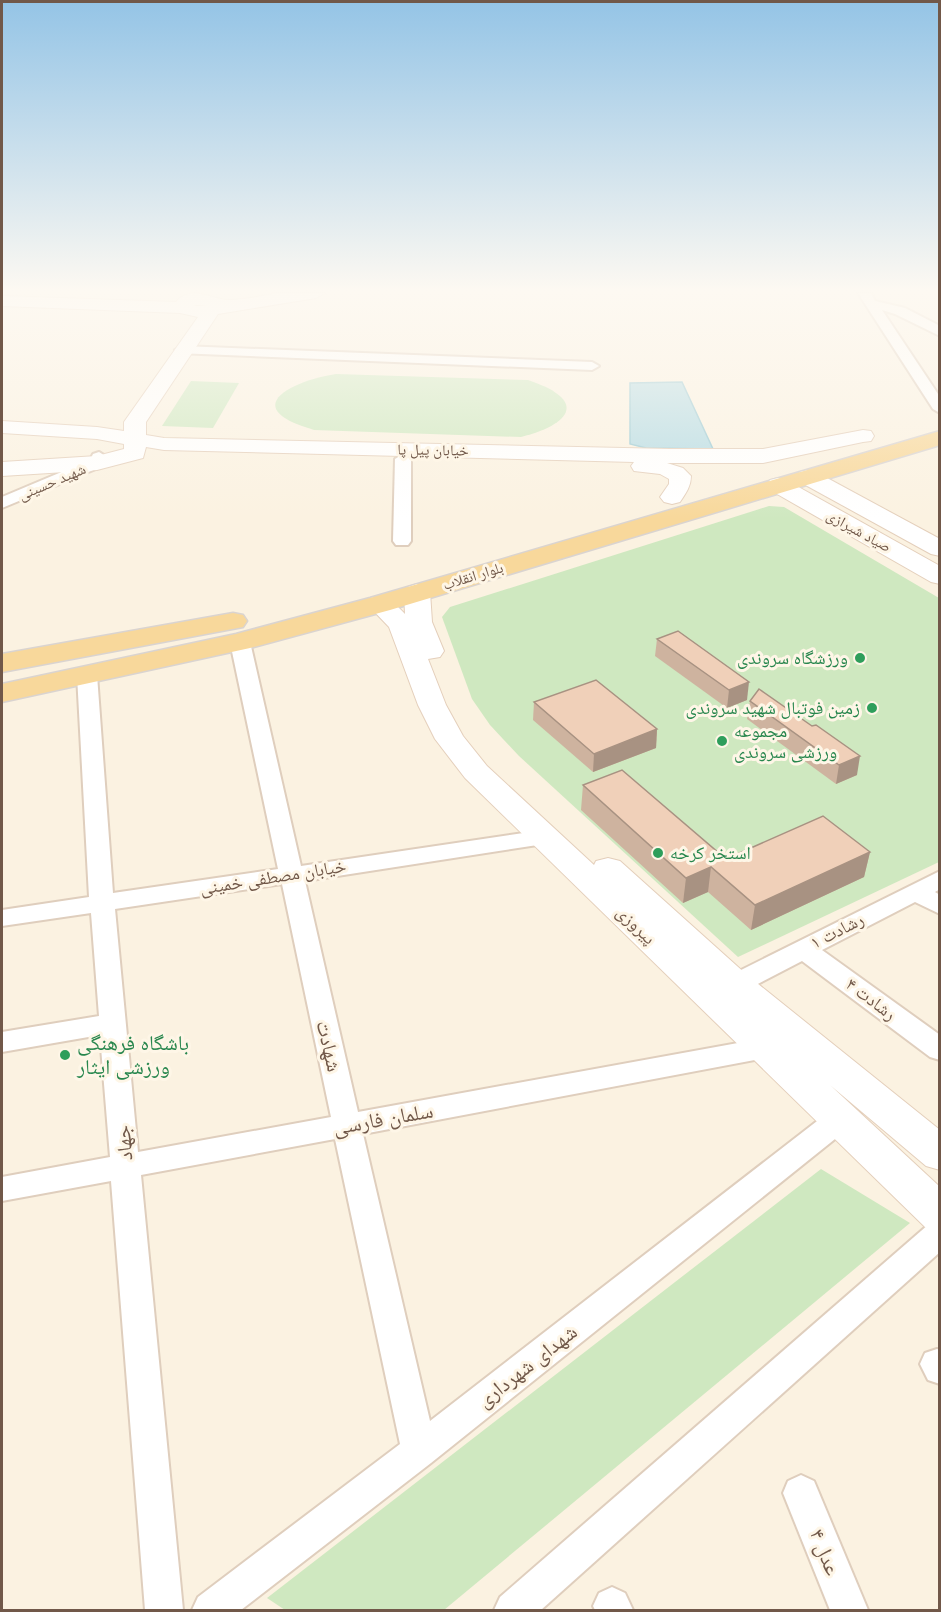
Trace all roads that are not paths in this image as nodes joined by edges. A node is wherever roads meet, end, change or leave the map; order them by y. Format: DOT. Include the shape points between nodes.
graph roads {
  1 [pos="163,368"];
  2 [pos="913,368"];
  3 [pos="939,374"];
  4 [pos="919,377"];
  5 [pos="939,409"];
  6 [pos="113,413"];
  7 [pos="939,414"];
  8 [pos="2,427"];
  9 [pos="901,428"];
  10 [pos="2,435"];
  11 [pos="864,436"];
  12 [pos="934,439"];
  13 [pos="135,446"];
  14 [pos="99,449"];
  15 [pos="403,459"];
  16 [pos="671,463"];
  17 [pos="2,468"];
  18 [pos="806,489"];
  19 [pos="672,497"];
  20 [pos="2,504"];
  21 [pos="402,541"];
  22 [pos="939,549"];
  23 [pos="939,577"];
  24 [pos="417,592"];
  25 [pos="380,604"];
  26 [pos="240,642"];
  27 [pos="2,663"];
  28 [pos="87,675"];
  29 [pos="4,692"];
  30 [pos="544,837"];
  31 [pos="290,875"];
  32 [pos="939,879"];
  33 [pos="916,891"];
  34 [pos="102,903"];
  35 [pos="939,906"];
  36 [pos="2,918"];
  37 [pos="803,949"];
  38 [pos="723,991"];
  39 [pos="114,1023"];
  40 [pos="2,1042"];
  41 [pos="765,1048"];
  42 [pos="939,1050"];
  43 [pos="840,1119"];
  44 [pos="347,1125"];
  45 [pos="939,1154"];
  46 [pos="126,1167"];
  47 [pos="2,1190"];
  48 [pos="939,1214"];
  49 [pos="939,1233"];
  50 [pos="419,1451"];
  51 [pos="801,1493"];
  52 [pos="164,1611"];
  53 [pos="211,1611"];
  54 [pos="513,1611"];
  55 [pos="849,1611"];
  1 -- 13 [label="main road" via="135,422"];
  2 -- 4 [label="street"];
  3 -- 4 [label="street"];
  4 -- 5 [label="street"];
  6 -- 14 [label="main road"];
  7 -- 11 [label="main road, بلوار انقلاب"];
  8 -- 14 [label="main road"];
  9 -- 12 [label="main road"];
  10 -- 14 [label="main road"];
  11 -- 16 [label="main road, خیابان پیل پا" via="763,456"];
  11 -- 19 [label="main road, بلوار انقلاب"];
  12 -- 18 [label="main road, بلوار انقلاب"];
  13 -- 14 [label="main road"];
  13 -- 15 [label="main road, خیابان پیل پا"];
  13 -- 16 [label="main road, خیابان پیل پا"];
  14 -- 17 [label="main road"];
  14 -- 20 [label="street, شهید حسینی"];
  15 -- 16 [label="main road, خیابان پیل پا" via="661,467"];
  15 -- 21 [label="street"];
  16 -- 19 [label="main road" via="680,476"];
  18 -- 22 [label="main road, صیاد شیرازی" via="834,491"];
  18 -- 23 [label="main road, صیاد شیرازی"];
  18 -- 24 [label="main road, بلوار انقلاب" via="778,485"];
  19 -- 27 [label="main road, بلوار انقلاب" via="363,590 230,622"];
  24 -- 25 [label="main road, بلوار انقلاب"];
  24 -- 38 [label="main road, پیروزی" via="419,622 449,703 468,734 495,766"];
  25 -- 26 [label="main road, بلوار انقلاب"];
  25 -- 30 [label="main road, پیروزی" via="401,624 432,705 450,739 476,772"];
  26 -- 28 [label="main road, بلوار انقلاب"];
  26 -- 31 [label="street, شهادت"];
  28 -- 29 [label="main road, بلوار انقلاب"];
  28 -- 34 [label="street, جهاد"];
  30 -- 31 [label="street, خیابان مصطفی خمینی"];
  30 -- 38 [label="main road, پیروزی"];
  31 -- 34 [label="street, خیابان مصطفی خمینی"];
  31 -- 44 [label="street, شهادت"];
  32 -- 33 [label="street, رشادت ۱"];
  33 -- 35 [label="street"];
  33 -- 37 [label="street, رشادت ۱"];
  34 -- 36 [label="street, خیابان مصطفی خمینی"];
  34 -- 39 [label="street, جهاد"];
  37 -- 38 [label="street, رشادت ۱"];
  37 -- 42 [label="street, رشادت ۴"];
  38 -- 41 [label="main road, پیروزی"];
  38 -- 45 [label="main road, پیروزی"];
  39 -- 40 [label="street"];
  39 -- 46 [label="street, جهاد"];
  41 -- 43 [label="main road, پیروزی"];
  41 -- 44 [label="street, سلمان فارسی"];
  43 -- 48 [label="main road, پیروزی"];
  43 -- 50 [label="street, شهدای شهرداری"];
  44 -- 46 [label="street, سلمان فارسی"];
  44 -- 50 [label="street, شهادت"];
  46 -- 47 [label="street, سلمان فارسی"];
  46 -- 52 [label="street, جهاد"];
  49 -- 54 [label="street"];
  50 -- 53 [label="street, شهدای شهرداری"];
  51 -- 55 [label="street, عدل ۴"];
}
